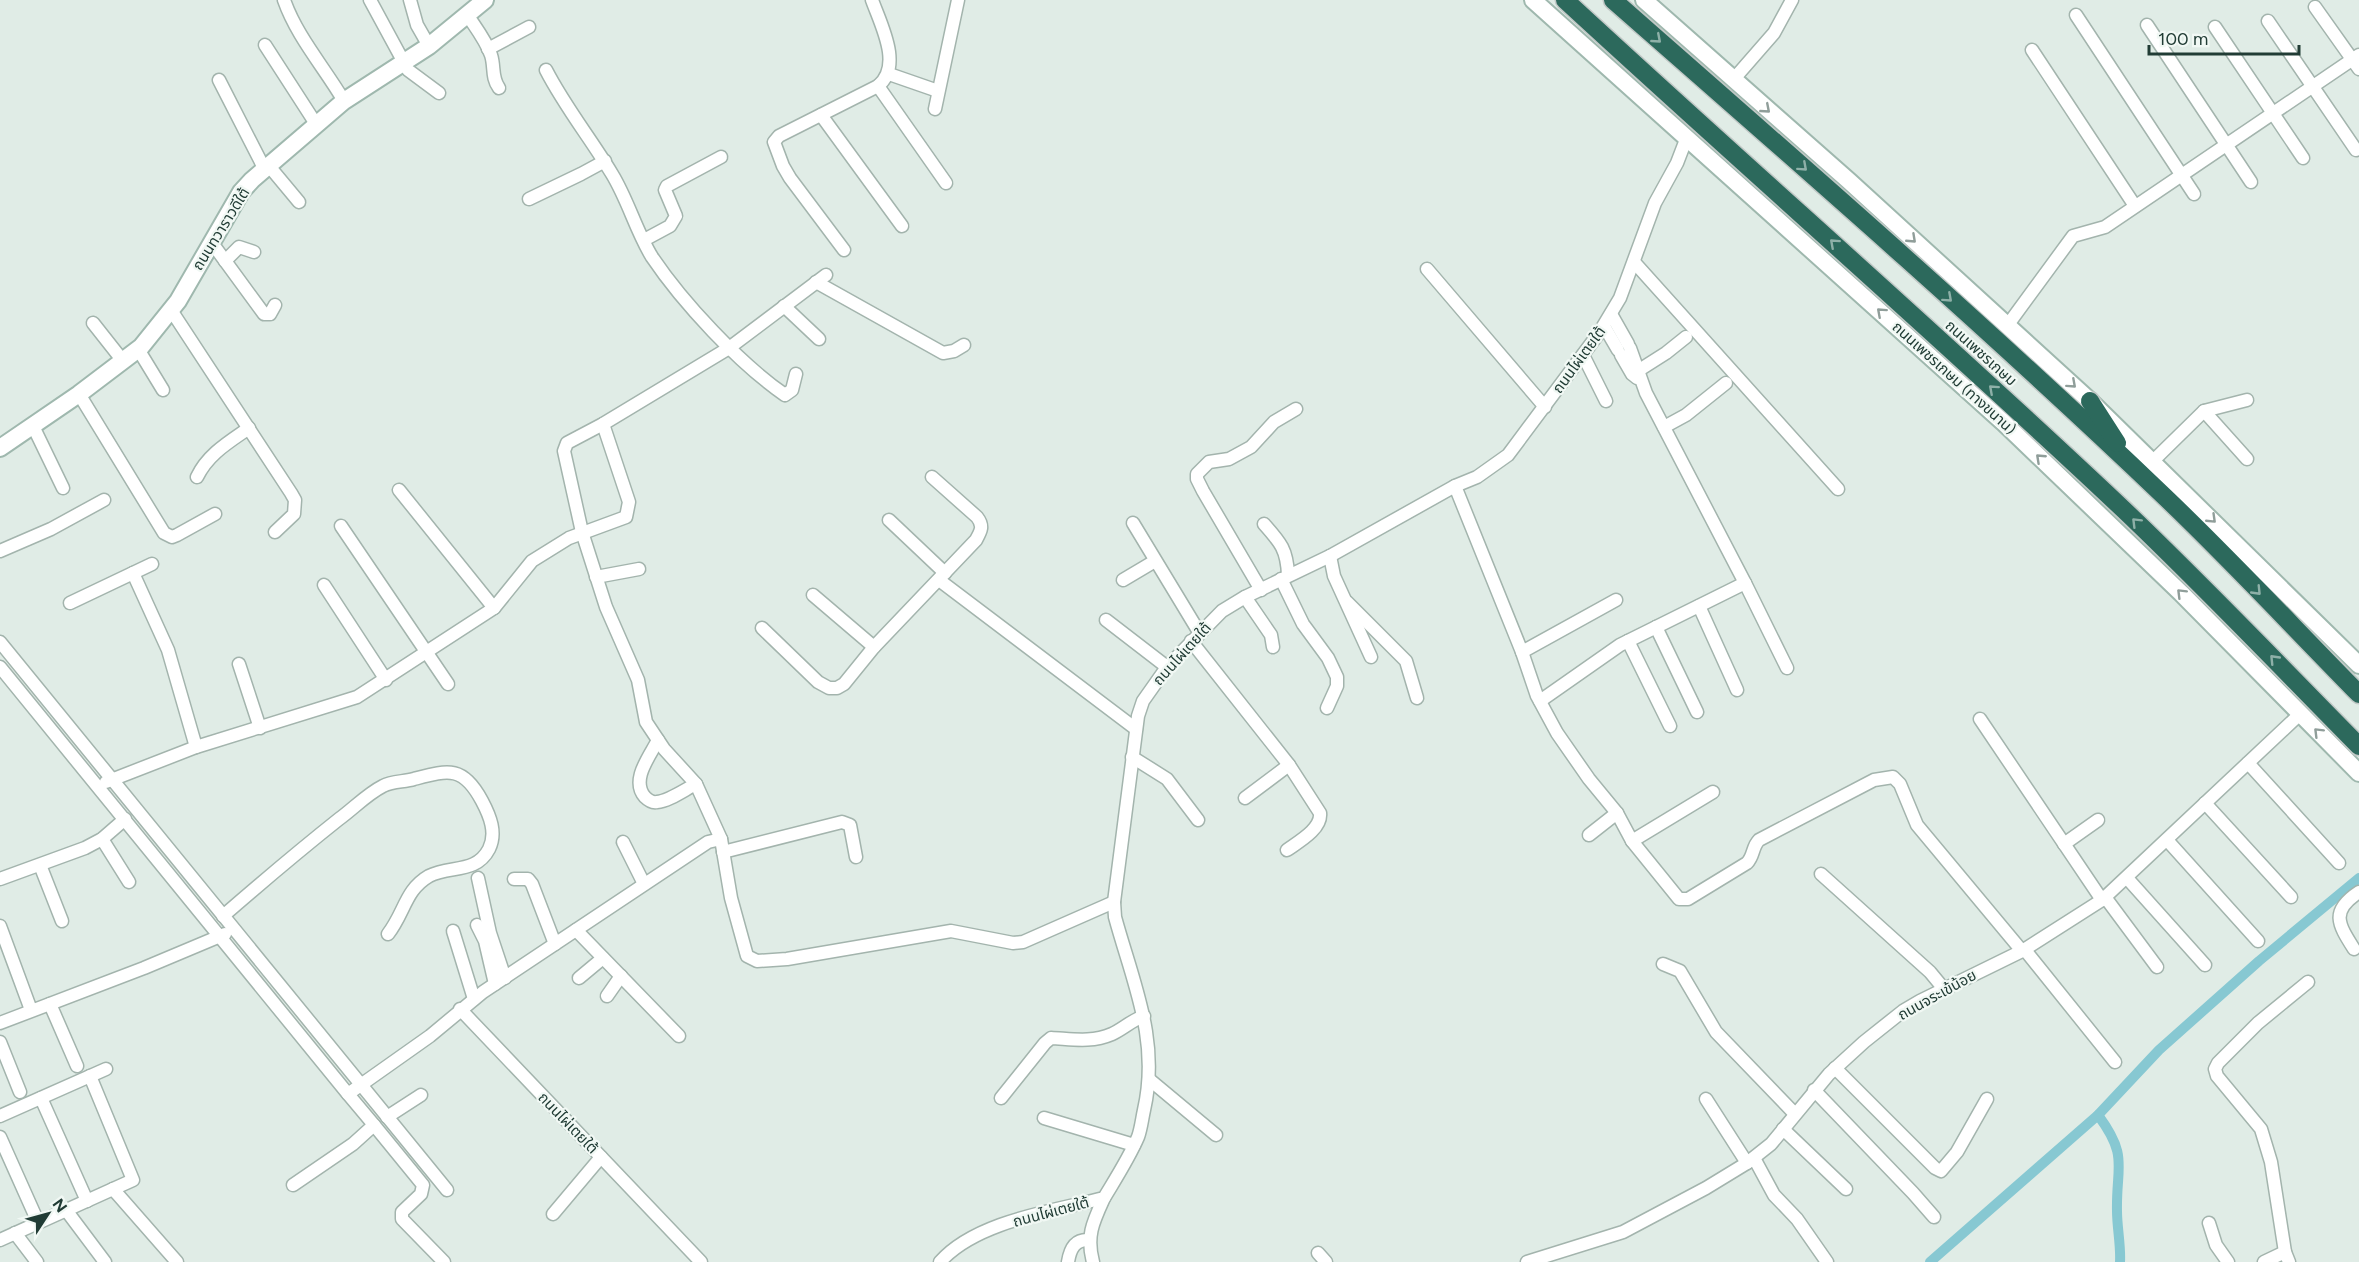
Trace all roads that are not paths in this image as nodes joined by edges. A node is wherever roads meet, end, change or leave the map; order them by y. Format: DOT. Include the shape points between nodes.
graph roads {
  1 [pos="284,0"];
  2 [pos="370,0"];
  3 [pos="411,0"];
  4 [pos="485,0"];
  5 [pos="872,0"];
  6 [pos="958,0"];
  7 [pos="1533,0"];
  8 [pos="1565,0"];
  9 [pos="1613,0"];
  10 [pos="1644,0"];
  11 [pos="1792,0"];
  12 [pos="2315,8"];
  13 [pos="2076,15"];
  14 [pos="468,16"];
  15 [pos="2268,21"];
  16 [pos="2146,25"];
  17 [pos="529,27"];
  18 [pos="2215,27"];
  19 [pos="265,45"];
  20 [pos="429,46"];
  21 [pos="488,49"];
  22 [pos="2032,50"];
  23 [pos="403,62"];
  24 [pos="2357,62"];
  25 [pos="546,70"];
  26 [pos="889,74"];
  27 [pos="219,80"];
  28 [pos="1733,80"];
  29 [pos="878,86"];
  30 [pos="2313,87"];
  31 [pos="499,88"];
  32 [pos="938,91"];
  33 [pos="439,93"];
  34 [pos="344,101"];
  35 [pos="934,109"];
  36 [pos="2274,113"];
  37 [pos="821,115"];
  38 [pos="316,124"];
  39 [pos="1687,137"];
  40 [pos="2228,145"];
  41 [pos="2356,150"];
  42 [pos="721,157"];
  43 [pos="2303,158"];
  44 [pos="605,161"];
  45 [pos="267,168"];
  46 [pos="2181,176"];
  47 [pos="2251,182"];
  48 [pos="946,183"];
  49 [pos="2194,194"];
  50 [pos="529,198"];
  51 [pos="300,202"];
  52 [pos="2135,206"];
  53 [pos="902,226"];
  54 [pos="644,240"];
  55 [pos="212,243"];
  56 [pos="844,250"];
  57 [pos="254,252"];
  58 [pos="225,261"];
  59 [pos="1634,262"];
  60 [pos="1427,269"];
  61 [pos="275,305"];
  62 [pos="784,306"];
  63 [pos="171,310"];
  64 [pos="1611,315"];
  65 [pos="93,323"];
  66 [pos="1604,326"];
  67 [pos="2007,326"];
  68 [pos="1686,337"];
  69 [pos="819,339"];
  70 [pos="964,345"];
  71 [pos="729,348"];
  72 [pos="1624,349"];
  73 [pos="138,350"];
  74 [pos="1583,355"];
  75 [pos="123,361"];
  76 [pos="796,374"];
  77 [pos="1637,375"];
  78 [pos="1726,382"];
  79 [pos="163,390"];
  80 [pos="79,394"];
  81 [pos="2247,400"];
  82 [pos="1606,401"];
  83 [pos="2090,401"];
  84 [pos="1545,407"];
  85 [pos="1296,409"];
  86 [pos="2204,411"];
  87 [pos="603,424"];
  88 [pos="33,426"];
  89 [pos="1664,427"];
  90 [pos="249,428"];
  91 [pos="0,448"];
  92 [pos="2247,459"];
  93 [pos="2153,461"];
  94 [pos="2131,465"];
  95 [pos="197,477"];
  96 [pos="932,477"];
  97 [pos="1455,486"];
  98 [pos="63,488"];
  99 [pos="1838,489"];
  100 [pos="399,490"];
  101 [pos="104,500"];
  102 [pos="215,514"];
  103 [pos="889,520"];
  104 [pos="1133,523"];
  105 [pos="1264,524"];
  106 [pos="341,526"];
  107 [pos="275,532"];
  108 [pos="582,532"];
  109 [pos="0,551"];
  110 [pos="1330,556"];
  111 [pos="1155,561"];
  112 [pos="152,564"];
  113 [pos="639,569"];
  114 [pos="133,573"];
  115 [pos="596,577"];
  116 [pos="942,577"];
  117 [pos="1285,577"];
  118 [pos="1123,580"];
  119 [pos="1745,583"];
  120 [pos="324,585"];
  121 [pos="1261,590"];
  122 [pos="813,595"];
  123 [pos="1245,597"];
  124 [pos="1616,600"];
  125 [pos="1347,602"];
  126 [pos="70,603"];
  127 [pos="1699,606"];
  128 [pos="494,608"];
  129 [pos="1106,620"];
  130 [pos="1656,627"];
  131 [pos="762,628"];
  132 [pos="1195,637"];
  133 [pos="1628,641"];
  134 [pos="0,642"];
  135 [pos="874,647"];
  136 [pos="1273,647"];
  137 [pos="427,651"];
  138 [pos="1522,652"];
  139 [pos="1371,657"];
  140 [pos="239,664"];
  141 [pos="2359,665"];
  142 [pos="0,667"];
  143 [pos="1167,667"];
  144 [pos="1787,668"];
  145 [pos="386,680"];
  146 [pos="448,684"];
  147 [pos="1737,690"];
  148 [pos="2359,694"];
  149 [pos="1417,698"];
  150 [pos="1540,701"];
  151 [pos="1327,708"];
  152 [pos="1696,712"];
  153 [pos="2300,714"];
  154 [pos="1980,719"];
  155 [pos="1670,726"];
  156 [pos="260,728"];
  157 [pos="1136,729"];
  158 [pos="658,741"];
  159 [pos="2359,746"];
  160 [pos="196,747"];
  161 [pos="1132,757"];
  162 [pos="2247,763"];
  163 [pos="1289,765"];
  164 [pos="2359,773"];
  165 [pos="111,779"];
  166 [pos="696,784"];
  167 [pos="99,787"];
  168 [pos="1713,792"];
  169 [pos="1245,798"];
  170 [pos="2205,802"];
  171 [pos="1617,813"];
  172 [pos="125,819"];
  173 [pos="1198,820"];
  174 [pos="2098,820"];
  175 [pos="1589,835"];
  176 [pos="102,839"];
  177 [pos="2167,840"];
  178 [pos="1632,841"];
  179 [pos="623,842"];
  180 [pos="2064,844"];
  181 [pos="722,846"];
  182 [pos="1287,850"];
  183 [pos="856,857"];
  184 [pos="2339,863"];
  185 [pos="40,865"];
  186 [pos="1821,874"];
  187 [pos="478,878"];
  188 [pos="2127,878"];
  189 [pos="0,879"];
  190 [pos="514,879"];
  191 [pos="129,882"];
  192 [pos="644,884"];
  193 [pos="2359,892"];
  194 [pos="2291,897"];
  195 [pos="2103,899"];
  196 [pos="1114,902"];
  197 [pos="223,916"];
  198 [pos="62,921"];
  199 [pos="477,925"];
  200 [pos="0,926"];
  201 [pos="234,929"];
  202 [pos="576,930"];
  203 [pos="453,931"];
  204 [pos="388,934"];
  205 [pos="220,936"];
  206 [pos="2258,940"];
  207 [pos="555,944"];
  208 [pos="2354,949"];
  209 [pos="2024,951"];
  210 [pos="603,958"];
  211 [pos="1663,964"];
  212 [pos="2205,965"];
  213 [pos="2157,967"];
  214 [pos="621,976"];
  215 [pos="579,978"];
  216 [pos="500,981"];
  217 [pos="2308,982"];
  218 [pos="1944,989"];
  219 [pos="607,996"];
  220 [pos="474,999"];
  221 [pos="50,1004"];
  222 [pos="460,1009"];
  223 [pos="32,1010"];
  224 [pos="1144,1016"];
  225 [pos="0,1023"];
  226 [pos="679,1036"];
  227 [pos="0,1042"];
  228 [pos="2115,1062"];
  229 [pos="77,1066"];
  230 [pos="1835,1068"];
  231 [pos="105,1069"];
  232 [pos="90,1076"];
  233 [pos="1150,1080"];
  234 [pos="361,1084"];
  235 [pos="1814,1090"];
  236 [pos="20,1092"];
  237 [pos="348,1094"];
  238 [pos="421,1095"];
  239 [pos="40,1098"];
  240 [pos="1001,1098"];
  241 [pos="1706,1099"];
  242 [pos="1987,1099"];
  243 [pos="1795,1114"];
  244 [pos="0,1116"];
  245 [pos="387,1117"];
  246 [pos="1044,1118"];
  247 [pos="374,1125"];
  248 [pos="1783,1129"];
  249 [pos="1216,1135"];
  250 [pos="0,1137"];
  251 [pos="1134,1145"];
  252 [pos="601,1157"];
  253 [pos="1750,1161"];
  254 [pos="293,1185"];
  255 [pos="113,1189"];
  256 [pos="1846,1189"];
  257 [pos="447,1190"];
  258 [pos="1104,1198"];
  259 [pos="87,1201"];
  260 [pos="66,1210"];
  261 [pos="553,1214"];
  262 [pos="1934,1217"];
  263 [pos="39,1222"];
  264 [pos="2209,1223"];
  265 [pos="15,1233"];
  266 [pos="0,1240"];
  267 [pos="1089,1240"];
  268 [pos="2287,1257"];
  269 [pos="944,1260"];
  270 [pos="37,1262"];
  271 [pos="105,1262"];
  272 [pos="177,1262"];
  273 [pos="444,1262"];
  274 [pos="701,1262"];
  275 [pos="1068,1262"];
  276 [pos="1093,1262"];
  277 [pos="1527,1262"];
  278 [pos="1827,1262"];
  279 [pos="2228,1262"];
  280 [pos="2264,1262"];
  1 -- 34 [label="street" via="299,35"];
  2 -- 23 [label="street"];
  3 -- 20 [label="street" via="417,25"];
  4 -- 14 [label="main road, ถนนทวาราวดีใต้"];
  5 -- 26 [label="street" via="889,53"];
  6 -- 32 [label="street"];
  7 -- 39 [label="main road, ถนนเพชรเกษม (ทางขนาน)"];
  159 -- 8 [label="highway, ถนนเพชรเกษม, one-way" via="2100,488"];
  9 -- 94 [label="highway, ถนนเพชรเกษม, one-way"];
  10 -- 28 [label="main road"];
  11 -- 28 [label="street" via="1774,33"];
  12 -- 24 [label="street"];
  13 -- 46 [label="street"];
  14 -- 20 [label="main road, ถนนทวาราวดีใต้"];
  14 -- 21 [label="street"];
  15 -- 30 [label="street"];
  16 -- 40 [label="street"];
  17 -- 21 [label="street"];
  18 -- 36 [label="street"];
  19 -- 38 [label="street"];
  20 -- 23 [label="main road, ถนนทวาราวดีใต้"];
  21 -- 31 [label="street"];
  22 -- 52 [label="street"];
  23 -- 33 [label="street" via="412,74"];
  23 -- 34 [label="main road, ถนนทวาราวดีใต้"];
  24 -- 30 [label="street"];
  25 -- 44 [label="street"];
  26 -- 29 [label="street"];
  26 -- 32 [label="street"];
  27 -- 45 [label="street"];
  28 -- 67 [label="main road, one-way"];
  29 -- 37 [label="street"];
  29 -- 48 [label="street"];
  30 -- 36 [label="street"];
  30 -- 41 [label="street"];
  32 -- 35 [label="street"];
  34 -- 38 [label="main road, ถนนทวาราวดีใต้"];
  36 -- 40 [label="street"];
  36 -- 43 [label="street"];
  37 -- 53 [label="street"];
  37 -- 56 [label="street" via="778,136 774,142 790,178"];
  38 -- 45 [label="main road, ถนนทวาราวดีใต้"];
  39 -- 59 [label="street, ถนนไผ่เตยใต้" via="1655,203"];
  153 -- 39 [label="main road, ถนนเพชรเกษม (ทางขนาน), one-way" via="2047,464"];
  40 -- 46 [label="street"];
  40 -- 47 [label="street"];
  42 -- 54 [label="street" via="667,186 665,190 676,216 670,226"];
  44 -- 50 [label="street"];
  44 -- 54 [label="street"];
  45 -- 51 [label="street"];
  45 -- 55 [label="main road, ถนนทวาราวดีใต้" via="241,192"];
  46 -- 49 [label="street"];
  46 -- 52 [label="street"];
  52 -- 67 [label="street" via="2105,227 2073,236"];
  54 -- 71 [label="street" via="668,279"];
  55 -- 58 [label="street"];
  55 -- 63 [label="main road, ถนนทวาราวดีใต้"];
  57 -- 58 [label="street" via="239,247"];
  58 -- 61 [label="street" via="264,314 268,316"];
  59 -- 64 [label="street, ถนนไผ่เตยใต้"];
  59 -- 99 [label="street"];
  60 -- 84 [label="street"];
  62 -- 69 [label="street"];
  62 -- 70 [label="street" via="821,279 943,353"];
  62 -- 71 [label="street"];
  63 -- 73 [label="main road, ถนนทวาราวดีใต้"];
  63 -- 90 [label="street"];
  64 -- 66 [label="street, ถนนไผ่เตยใต้"];
  64 -- 72 [label="street"];
  65 -- 75 [label="street"];
  66 -- 72 [label="street"];
  66 -- 74 [label="street, ถนนไผ่เตยใต้"];
  67 -- 83 [label="main road, one-way"];
  68 -- 77 [label="street"];
  71 -- 76 [label="street" via="785,395 792,390"];
  71 -- 87 [label="street"];
  72 -- 77 [label="street"];
  73 -- 75 [label="main road, ถนนทวาราวดีใต้"];
  73 -- 79 [label="street"];
  74 -- 82 [label="street"];
  74 -- 84 [label="street, ถนนไผ่เตยใต้"];
  75 -- 80 [label="main road, ถนนทวาราวดีใต้"];
  77 -- 89 [label="street"];
  78 -- 89 [label="street"];
  80 -- 88 [label="main road, ถนนทวาราวดีใต้"];
  80 -- 102 [label="street" via="164,533 172,537"];
  81 -- 86 [label="street"];
  83 -- 93 [label="main road"];
  83 -- 94 [label="highway"];
  84 -- 97 [label="street, ถนนไผ่เตยใต้" via="1508,455 1477,477"];
  85 -- 121 [label="street" via="1274,422 1251,447 1229,459 1209,462 1197,474"];
  86 -- 92 [label="street"];
  86 -- 93 [label="street"];
  87 -- 108 [label="street" via="567,443 564,451"];
  87 -- 108 [label="street" via="629,502 629,513 620,521"];
  88 -- 91 [label="main road, ถนนทวาราวดีใต้"];
  88 -- 98 [label="street"];
  89 -- 119 [label="street"];
  90 -- 95 [label="street" via="214,453"];
  90 -- 107 [label="street" via="295,500 294,514"];
  93 -- 141 [label="main road, one-way"];
  94 -- 148 [label="highway, ถนนเพชรเกษม, one-way"];
  96 -- 116 [label="street" via="982,523 976,540"];
  97 -- 110 [label="street, ถนนไผ่เตยใต้"];
  97 -- 138 [label="street"];
  100 -- 128 [label="street"];
  101 -- 109 [label="street"];
  103 -- 116 [label="street"];
  104 -- 111 [label="street"];
  105 -- 117 [label="street" via="1284,549"];
  106 -- 137 [label="street"];
  108 -- 115 [label="street"];
  108 -- 128 [label="street" via="532,561"];
  110 -- 117 [label="street, ถนนไผ่เตยใต้"];
  110 -- 125 [label="street" via="1330,567"];
  111 -- 118 [label="street"];
  111 -- 132 [label="street"];
  112 -- 114 [label="street"];
  113 -- 115 [label="street"];
  114 -- 126 [label="street"];
  114 -- 160 [label="street" via="168,650"];
  115 -- 158 [label="street" via="638,680 646,722"];
  116 -- 135 [label="street"];
  116 -- 157 [label="street"];
  117 -- 121 [label="street, ถนนไผ่เตยใต้"];
  117 -- 151 [label="street" via="1303,624 1337,676"];
  119 -- 127 [label="street"];
  119 -- 144 [label="street"];
  120 -- 145 [label="street"];
  121 -- 123 [label="street, ถนนไผ่เตยใต้"];
  122 -- 135 [label="street"];
  123 -- 132 [label="street, ถนนไผ่เตยใต้" via="1222,611"];
  123 -- 136 [label="street" via="1271,635"];
  124 -- 138 [label="street"];
  125 -- 139 [label="street"];
  125 -- 149 [label="street" via="1406,661"];
  127 -- 130 [label="street"];
  127 -- 147 [label="street"];
  128 -- 137 [label="street"];
  129 -- 143 [label="street"];
  130 -- 133 [label="street"];
  130 -- 152 [label="street"];
  131 -- 135 [label="street" via="818,682 829,687 844,684"];
  132 -- 143 [label="street, ถนนไผ่เตยใต้"];
  132 -- 163 [label="street"];
  133 -- 150 [label="street"];
  133 -- 155 [label="street"];
  134 -- 165 [label="street"];
  137 -- 145 [label="street"];
  137 -- 146 [label="street"];
  138 -- 150 [label="street"];
  140 -- 156 [label="street"];
  142 -- 167 [label="street"];
  143 -- 157 [label="street, ถนนไผ่เตยใต้" via="1143,701"];
  145 -- 156 [label="street" via="344,702"];
  150 -- 171 [label="street" via="1568,750"];
  153 -- 162 [label="street, ถนนจระเข้น้อย"];
  164 -- 153 [label="main road, ถนนเพชรเกษม (ทางขนาน), one-way"];
  154 -- 180 [label="street"];
  156 -- 160 [label="street"];
  157 -- 161 [label="street, ถนนไผ่เตยใต้"];
  158 -- 166 [label="street"];
  158 -- 166 [label="street" via="641,773 642,794 651,802 658,802"];
  160 -- 165 [label="street"];
  161 -- 173 [label="street" via="1167,779"];
  161 -- 196 [label="street, ถนนไผ่เตยใต้"];
  162 -- 170 [label="street, ถนนจระเข้น้อย"];
  162 -- 184 [label="street"];
  163 -- 169 [label="street"];
  163 -- 182 [label="street" via="1321,818 1311,832"];
  165 -- 167 [label="street"];
  165 -- 197 [label="street"];
  166 -- 181 [label="street"];
  167 -- 172 [label="street"];
  168 -- 178 [label="street"];
  170 -- 177 [label="street, ถนนจระเข้น้อย"];
  170 -- 194 [label="street"];
  171 -- 175 [label="street"];
  171 -- 178 [label="street"];
  172 -- 176 [label="street"];
  172 -- 205 [label="street"];
  174 -- 180 [label="street"];
  176 -- 185 [label="street"];
  176 -- 191 [label="street"];
  177 -- 188 [label="street, ถนนจระเข้น้อย"];
  177 -- 206 [label="street"];
  178 -- 209 [label="street" via="1683,900 1747,863 1759,840 1874,780 1893,777 1900,784 1917,825"];
  179 -- 192 [label="street"];
  180 -- 195 [label="street"];
  181 -- 183 [label="street" via="847,822"];
  181 -- 192 [label="street" via="703,845"];
  181 -- 196 [label="street" via="740,934 747,956 757,961 951,931 1023,942"];
  185 -- 189 [label="street"];
  185 -- 198 [label="street"];
  186 -- 218 [label="street"];
  187 -- 216 [label="street"];
  188 -- 195 [label="street, ถนนจระเข้น้อย"];
  188 -- 212 [label="street"];
  190 -- 207 [label="street" via="528,879 532,884"];
  192 -- 202 [label="street"];
  193 -- 208 [label="street" via="2344,903 2339,917"];
  195 -- 209 [label="street, ถนนจระเข้น้อย"];
  195 -- 213 [label="street"];
  196 -- 224 [label="street, ถนนไผ่เตยใต้"];
  197 -- 201 [label="street"];
  197 -- 204 [label="street" via="383,786 441,771 461,776 470,783 490,818 493,831 488,850 474,864 436,873 417,885"];
  199 -- 216 [label="street"];
  200 -- 223 [label="street"];
  201 -- 205 [label="street"];
  201 -- 234 [label="street"];
  202 -- 207 [label="street"];
  202 -- 210 [label="street"];
  203 -- 220 [label="street"];
  205 -- 221 [label="street"];
  205 -- 237 [label="street"];
  207 -- 216 [label="street"];
  209 -- 218 [label="street, ถนนจระเข้น้อย"];
  209 -- 228 [label="street"];
  210 -- 214 [label="street"];
  210 -- 215 [label="street"];
  211 -- 243 [label="street" via="1680,971 1716,1032"];
  214 -- 219 [label="street"];
  214 -- 226 [label="street"];
  216 -- 220 [label="street"];
  217 -- 268 [label="street" via="2258,1023 2215,1069 2261,1130 2271,1162"];
  218 -- 230 [label="street, ถนนจระเข้น้อย" via="1903,1011"];
  220 -- 222 [label="street"];
  221 -- 223 [label="street"];
  221 -- 229 [label="street"];
  222 -- 234 [label="street" via="430,1036"];
  222 -- 252 [label="street, ถนนไผ่เตยใต้"];
  223 -- 225 [label="street"];
  224 -- 233 [label="street, ถนนไผ่เตยใต้"];
  224 -- 240 [label="street" via="1102,1038 1051,1038"];
  227 -- 236 [label="street"];
  230 -- 235 [label="street, ถนนจระเข้น้อย"];
  230 -- 242 [label="street" via="1941,1171 1957,1152"];
  231 -- 232 [label="street"];
  232 -- 239 [label="street"];
  232 -- 255 [label="street" via="133,1180"];
  233 -- 249 [label="street"];
  233 -- 251 [label="street, ถนนไผ่เตยใต้"];
  234 -- 237 [label="street"];
  234 -- 245 [label="street"];
  235 -- 243 [label="street, ถนนจระเข้น้อย"];
  235 -- 262 [label="street"];
  237 -- 247 [label="street"];
  238 -- 245 [label="street"];
  239 -- 244 [label="street"];
  239 -- 259 [label="street"];
  241 -- 253 [label="street"];
  243 -- 248 [label="street, ถนนจระเข้น้อย"];
  245 -- 257 [label="street"];
  246 -- 251 [label="street"];
  247 -- 254 [label="street"];
  247 -- 273 [label="street" via="423,1185 421,1194 402,1212 402,1219"];
  248 -- 253 [label="street, ถนนจระเข้น้อย"];
  248 -- 256 [label="street"];
  250 -- 263 [label="street"];
  251 -- 258 [label="street, ถนนไผ่เตยใต้"];
  252 -- 261 [label="street"];
  252 -- 274 [label="street, ถนนไผ่เตยใต้"];
  253 -- 277 [label="street, ถนนจระเข้น้อย" via="1623,1232"];
  253 -- 278 [label="street"];
  255 -- 259 [label="street"];
  255 -- 272 [label="street"];
  258 -- 267 [label="street"];
  258 -- 269 [label="street, ถนนไผ่เตยใต้" via="995,1227"];
  259 -- 260 [label="street"];
  260 -- 263 [label="street"];
  260 -- 271 [label="street"];
  263 -- 265 [label="street"];
  264 -- 279 [label="street" via="2216,1245"];
  265 -- 266 [label="street"];
  265 -- 270 [label="street"];
  267 -- 275 [label="street" via="1076,1243"];
  267 -- 276 [label="street"];
  268 -- 280 [label="street"];
}
